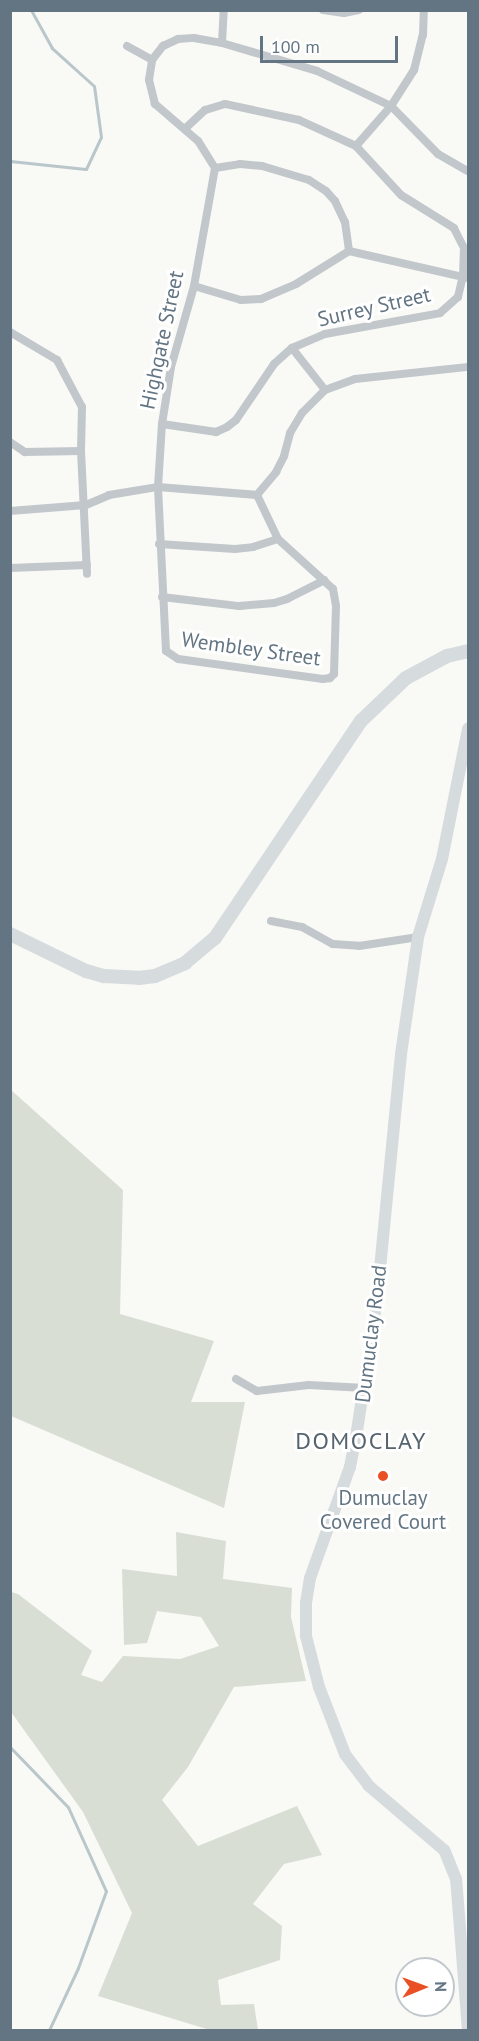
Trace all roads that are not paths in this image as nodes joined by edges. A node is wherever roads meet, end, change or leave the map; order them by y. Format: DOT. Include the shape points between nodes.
graph roads {
  1 [pos="224,10"];
  2 [pos="323,10"];
  3 [pos="359,10"];
  4 [pos="424,10"];
  5 [pos="222,43"];
  6 [pos="127,46"];
  7 [pos="152,60"];
  8 [pos="391,106"];
  9 [pos="186,128"];
  10 [pos="356,146"];
  11 [pos="215,168"];
  12 [pos="468,171"];
  13 [pos="349,251"];
  14 [pos="465,277"];
  15 [pos="194,286"];
  16 [pos="10,332"];
  17 [pos="292,348"];
  18 [pos="468,367"];
  19 [pos="325,390"];
  20 [pos="162,424"];
  21 [pos="10,442"];
  22 [pos="81,452"];
  23 [pos="158,487"];
  24 [pos="256,495"];
  25 [pos="86,505"];
  26 [pos="10,511"];
  27 [pos="278,539"];
  28 [pos="159,544"];
  29 [pos="10,568"];
  30 [pos="325,580"];
  31 [pos="162,597"];
  32 [pos="468,651"];
  33 [pos="168,655"];
  34 [pos="468,729"];
  35 [pos="464,771"];
  36 [pos="271,921"];
  37 [pos="10,934"];
  38 [pos="418,937"];
  39 [pos="236,1380"];
  40 [pos="365,1388"];
  41 [pos="468,2031"];
  1 -- 5 [label="street"];
  2 -- 3 [label="street" via="344,14"];
  4 -- 8 [label="street" via="423,35 414,70"];
  5 -- 7 [label="street" via="178,39 163,46"];
  5 -- 8 [label="street" via="317,71"];
  6 -- 7 [label="street"];
  7 -- 9 [label="street" via="148,80 155,104"];
  8 -- 10 [label="street"];
  8 -- 12 [label="street" via="438,154"];
  9 -- 10 [label="street, Surrey Street" via="205,110 225,104 298,120"];
  9 -- 11 [label="street"];
  10 -- 14 [label="street, Surrey Street" via="400,195 454,228 464,248"];
  11 -- 13 [label="street" via="262,166 309,180 335,201 345,222"];
  11 -- 15 [label="street, Highgate Street"];
  13 -- 14 [label="street"];
  13 -- 15 [label="street" via="296,284 261,298 241,300"];
  14 -- 17 [label="street, Surrey Street" via="458,297 440,313 325,334"];
  15 -- 20 [label="street, Highgate Street" via="171,367"];
  16 -- 22 [label="street" via="57,360 82,407"];
  17 -- 19 [label="street"];
  17 -- 20 [label="street, Surrey Street" via="274,364 228,427 216,432"];
  18 -- 19 [label="street" via="355,379"];
  19 -- 24 [label="street" via="302,413 276,472"];
  20 -- 23 [label="street, Highgate Street"];
  21 -- 22 [label="street" via="26,452"];
  22 -- 25 [label="street"];
  23 -- 24 [label="street"];
  23 -- 25 [label="street" via="109,495"];
  23 -- 28 [label="street, Highgate Street"];
  24 -- 27 [label="street, Wembley Street"];
  25 -- 26 [label="street"];
  25 -- 29 [label="street" via="87,569"];
  27 -- 28 [label="street" via="235,549"];
  27 -- 30 [label="street, Wembley Street"];
  28 -- 31 [label="street, Highgate Street"];
  30 -- 31 [label="street" via="274,603 239,606"];
  30 -- 33 [label="street, Wembley Street" via="333,589 336,606 334,674 330,678"];
  31 -- 33 [label="street, Highgate Street"];
  32 -- 37 [label="main road" via="447,656 406,678 361,721 214,938 185,963 155,976 104,976"];
  34 -- 35 [label="street, Dumuclay Road"];
  35 -- 38 [label="street, Dumuclay Road"];
  36 -- 38 [label="street" via="302,927 333,944 358,946"];
  38 -- 40 [label="street, Dumuclay Road" via="401,1054"];
  39 -- 40 [label="street" via="257,1391 309,1385"];
  40 -- 41 [label="street, Dumuclay Road" via="350,1467 310,1578 306,1636 319,1687 345,1754 369,1786 444,1850 456,1879"];
}
